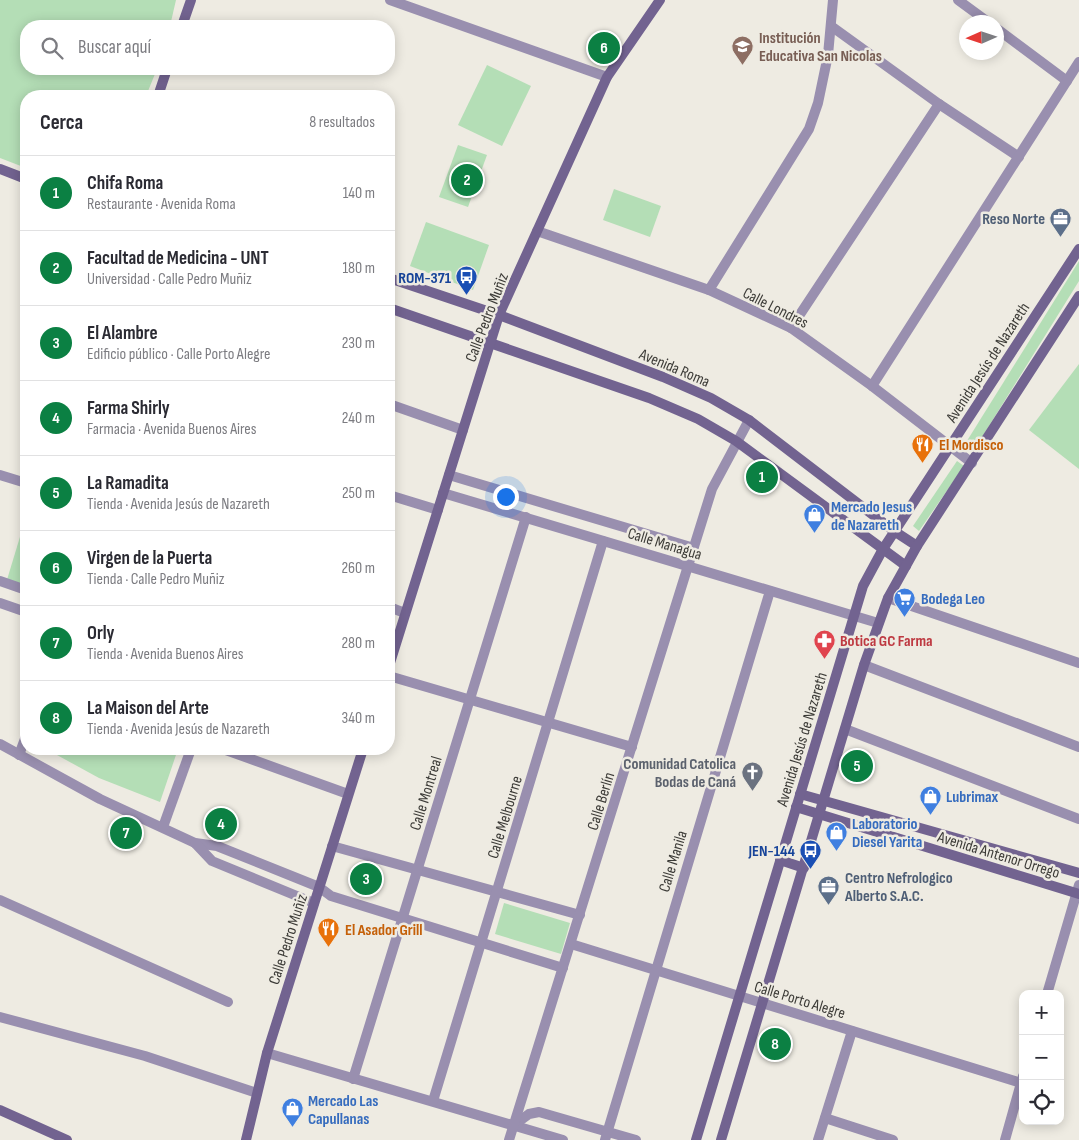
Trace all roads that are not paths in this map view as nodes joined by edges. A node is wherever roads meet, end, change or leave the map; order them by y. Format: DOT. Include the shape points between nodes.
graph roads {
  1 [pos="191,0"];
  2 [pos="390,0"];
  3 [pos="660,0"];
  4 [pos="833,0"];
  5 [pos="958,0"];
  6 [pos="978,15"];
  7 [pos="184,20"];
  8 [pos="831,26"];
  9 [pos="1004,34"];
  10 [pos="1079,62"];
  11 [pos="165,75"];
  12 [pos="607,77"];
  13 [pos="1067,81"];
  14 [pos="160,90"];
  15 [pos="939,104"];
  16 [pos="1019,157"];
  17 [pos="0,169"];
  18 [pos="20,177"];
  19 [pos="537,231"];
  20 [pos="1079,249"];
  21 [pos="395,280"];
  22 [pos="709,290"];
  23 [pos="1079,296"];
  24 [pos="395,310"];
  25 [pos="499,315"];
  26 [pos="791,328"];
  27 [pos="490,343"];
  28 [pos="872,386"];
  29 [pos="395,406"];
  30 [pos="749,420"];
  31 [pos="463,430"];
  32 [pos="736,441"];
  33 [pos="949,447"];
  34 [pos="972,463"];
  35 [pos="0,475"];
  36 [pos="449,475"];
  37 [pos="20,481"];
  38 [pos="443,493"];
  39 [pos="395,497"];
  40 [pos="438,510"];
  41 [pos="526,517"];
  42 [pos="894,531"];
  43 [pos="603,541"];
  44 [pos="917,546"];
  45 [pos="694,548"];
  46 [pos="883,549"];
  47 [pos="688,566"];
  48 [pos="906,566"];
  49 [pos="0,581"];
  50 [pos="20,588"];
  51 [pos="770,591"];
  52 [pos="888,598"];
  53 [pos="0,603"];
  54 [pos="395,609"];
  55 [pos="20,610"];
  56 [pos="406,613"];
  57 [pos="853,616"];
  58 [pos="878,623"];
  59 [pos="395,647"];
  60 [pos="1079,663"];
  61 [pos="864,665"];
  62 [pos="395,678"];
  63 [pos="469,699"];
  64 [pos="548,722"];
  65 [pos="845,729"];
  66 [pos="0,744"];
  67 [pos="632,747"];
  68 [pos="1079,747"];
  69 [pos="19,755"];
  70 [pos="188,755"];
  71 [pos="240,755"];
  72 [pos="361,755"];
  73 [pos="348,794"];
  74 [pos="800,794"];
  75 [pos="824,801"];
  76 [pos="796,807"];
  77 [pos="820,815"];
  78 [pos="1079,819"];
  79 [pos="163,827"];
  80 [pos="196,843"];
  81 [pos="332,846"];
  82 [pos="992,849"];
  83 [pos="780,860"];
  84 [pos="986,867"];
  85 [pos="804,868"];
  86 [pos="417,870"];
  87 [pos="1079,873"];
  88 [pos="319,886"];
  89 [pos="1078,890"];
  90 [pos="496,893"];
  91 [pos="0,900"];
  92 [pos="314,904"];
  93 [pos="580,915"];
  94 [pos="403,918"];
  95 [pos="481,942"];
  96 [pos="571,944"];
  97 [pos="563,968"];
  98 [pos="655,970"];
  99 [pos="1048,990"];
  100 [pos="739,996"];
  101 [pos="228,1002"];
  102 [pos="762,1003"];
  103 [pos="0,1017"];
  104 [pos="852,1031"];
  105 [pos="267,1053"];
  106 [pos="1019,1078"];
  107 [pos="353,1079"];
  108 [pos="1022,1080"];
  109 [pos="257,1093"];
  110 [pos="433,1101"];
  111 [pos="0,1110"];
  112 [pos="825,1118"];
  113 [pos="514,1125"];
  114 [pos="607,1136"];
  115 [pos="67,1140"];
  116 [pos="246,1140"];
  117 [pos="509,1140"];
  118 [pos="563,1140"];
  119 [pos="636,1140"];
  120 [pos="696,1140"];
  121 [pos="720,1140"];
  122 [pos="818,1140"];
  123 [pos="893,1140"];
  124 [pos="1005,1140"];
  1 -- 7 [label="main road"];
  2 -- 12 [label="street"];
  3 -- 12 [label="main road, Calle Pedro Muñiz"];
  4 -- 8 [label="street"];
  5 -- 6 [label="street"];
  8 -- 15 [label="street"];
  8 -- 22 [label="street" via="818,103 809,129"];
  9 -- 13 [label="street"];
  10 -- 13 [label="street"];
  11 -- 14 [label="main road"];
  12 -- 19 [label="main road, Calle Pedro Muñiz"];
  13 -- 16 [label="street"];
  15 -- 16 [label="street"];
  15 -- 26 [label="street"];
  16 -- 28 [label="street"];
  17 -- 18 [label="main road"];
  19 -- 22 [label="street, Calle Londres"];
  19 -- 25 [label="main road, Calle Pedro Muñiz"];
  20 -- 33 [label="main road, Avenida Jesús de Nazareth"];
  21 -- 25 [label="main road, Avenida Roma"];
  22 -- 26 [label="street, Calle Londres"];
  23 -- 34 [label="main road"];
  24 -- 27 [label="main road"];
  25 -- 27 [label="main road, Calle Pedro Muñiz"];
  25 -- 30 [label="main road, Avenida Roma" via="663,377 711,398"];
  26 -- 28 [label="street, Calle Londres"];
  27 -- 31 [label="main road, Calle Pedro Muñiz"];
  27 -- 32 [label="main road" via="649,398 698,419"];
  28 -- 33 [label="street, Calle Londres"];
  29 -- 31 [label="street"];
  30 -- 32 [label="street, Calle Berlín"];
  30 -- 42 [label="main road, Avenida Roma"];
  31 -- 36 [label="main road, Calle Pedro Muñiz"];
  32 -- 45 [label="street, Calle Berlín" via="712,489"];
  32 -- 46 [label="main road"];
  33 -- 34 [label="street, Calle Londres"];
  33 -- 42 [label="main road, Avenida Jesús de Nazareth"];
  34 -- 44 [label="main road"];
  35 -- 37 [label="street"];
  36 -- 38 [label="main road, Calle Pedro Muñiz"];
  36 -- 45 [label="street, Calle Managua"];
  38 -- 40 [label="main road, Calle Pedro Muñiz"];
  38 -- 41 [label="street, Calle Managua"];
  39 -- 40 [label="street"];
  40 -- 56 [label="main road, Calle Pedro Muñiz"];
  41 -- 43 [label="street, Calle Managua"];
  41 -- 63 [label="street, Calle Montreal"];
  42 -- 44 [label="main road, Avenida Roma"];
  42 -- 46 [label="main road, Avenida Jesús de Nazareth"];
  43 -- 47 [label="street, Calle Managua"];
  43 -- 64 [label="street, Calle Melbourne"];
  44 -- 48 [label="main road"];
  45 -- 47 [label="street, Calle Berlín"];
  46 -- 48 [label="main road"];
  46 -- 57 [label="main road, Avenida Jesús de Nazareth"];
  47 -- 51 [label="street, Calle Managua"];
  47 -- 67 [label="street, Calle Berlín"];
  48 -- 52 [label="main road"];
  49 -- 50 [label="street"];
  51 -- 57 [label="street, Calle Managua"];
  51 -- 98 [label="street, Calle Manila"];
  52 -- 58 [label="main road"];
  52 -- 60 [label="street"];
  53 -- 55 [label="street"];
  54 -- 56 [label="street"];
  56 -- 59 [label="main road, Calle Pedro Muñiz"];
  57 -- 58 [label="street, Calle Managua"];
  57 -- 74 [label="main road, Avenida Jesús de Nazareth"];
  58 -- 61 [label="main road"];
  61 -- 65 [label="main road"];
  61 -- 68 [label="street"];
  62 -- 63 [label="street"];
  63 -- 64 [label="street"];
  63 -- 86 [label="street, Calle Montreal"];
  64 -- 67 [label="street"];
  64 -- 90 [label="street, Calle Melbourne"];
  65 -- 75 [label="main road"];
  65 -- 78 [label="street"];
  66 -- 69 [label="street"];
  67 -- 93 [label="street, Calle Berlín"];
  69 -- 79 [label="street" via="100,799"];
  70 -- 79 [label="street"];
  71 -- 73 [label="street"];
  72 -- 73 [label="main road, Calle Pedro Muñiz"];
  73 -- 81 [label="main road, Calle Pedro Muñiz"];
  74 -- 75 [label="main road, Avenida Antenor Orrego"];
  74 -- 76 [label="main road, Avenida Jesús de Nazareth"];
  75 -- 77 [label="main road"];
  75 -- 82 [label="main road, Avenida Antenor Orrego"];
  76 -- 77 [label="main road, Avenida Antenor Orrego"];
  76 -- 83 [label="main road, Avenida Jesús de Nazareth"];
  77 -- 84 [label="main road, Avenida Antenor Orrego"];
  77 -- 85 [label="main road"];
  79 -- 80 [label="street"];
  80 -- 88 [label="street" via="217,846"];
  80 -- 92 [label="street" via="212,861"];
  81 -- 86 [label="street"];
  81 -- 88 [label="main road, Calle Pedro Muñiz"];
  82 -- 84 [label="main road"];
  82 -- 87 [label="main road, Avenida Antenor Orrego"];
  83 -- 85 [label="main road"];
  83 -- 100 [label="main road, Avenida Jesús de Nazareth"];
  84 -- 89 [label="main road, Avenida Antenor Orrego"];
  85 -- 102 [label="main road"];
  86 -- 90 [label="street"];
  86 -- 94 [label="street, Calle Montreal"];
  88 -- 92 [label="main road, Calle Pedro Muñiz"];
  88 -- 94 [label="street" via="331,896"];
  89 -- 99 [label="street"];
  90 -- 93 [label="street"];
  90 -- 95 [label="street, Calle Melbourne"];
  91 -- 101 [label="street"];
  92 -- 105 [label="main road, Calle Pedro Muñiz"];
  93 -- 96 [label="street, Calle Berlín"];
  94 -- 95 [label="street"];
  94 -- 107 [label="street, Calle Montreal"];
  95 -- 97 [label="street"];
  95 -- 110 [label="street, Calle Melbourne"];
  96 -- 97 [label="street, Calle Berlín"];
  96 -- 98 [label="street, Calle Porto Alegre"];
  97 -- 113 [label="street, Calle Berlín"];
  98 -- 100 [label="street, Calle Porto Alegre"];
  98 -- 114 [label="street, Calle Manila"];
  100 -- 102 [label="street, Calle Porto Alegre"];
  100 -- 120 [label="main road, Avenida Jesús de Nazareth"];
  102 -- 104 [label="street, Calle Porto Alegre"];
  102 -- 121 [label="main road"];
  103 -- 109 [label="street" via="145,1056"];
  104 -- 106 [label="street, Calle Porto Alegre"];
  104 -- 112 [label="street"];
  105 -- 107 [label="street"];
  105 -- 109 [label="main road, Calle Pedro Muñiz"];
  107 -- 110 [label="street"];
  108 -- 124 [label="street"];
  109 -- 116 [label="main road, Calle Pedro Muñiz"];
  110 -- 113 [label="street"];
  111 -- 115 [label="main road"];
  112 -- 122 [label="street"];
  112 -- 123 [label="street"];
  113 -- 114 [label="street" via="529,1114 539,1112"];
  113 -- 117 [label="street, Calle Berlín"];
  113 -- 118 [label="street"];
  114 -- 119 [label="street"];
}
